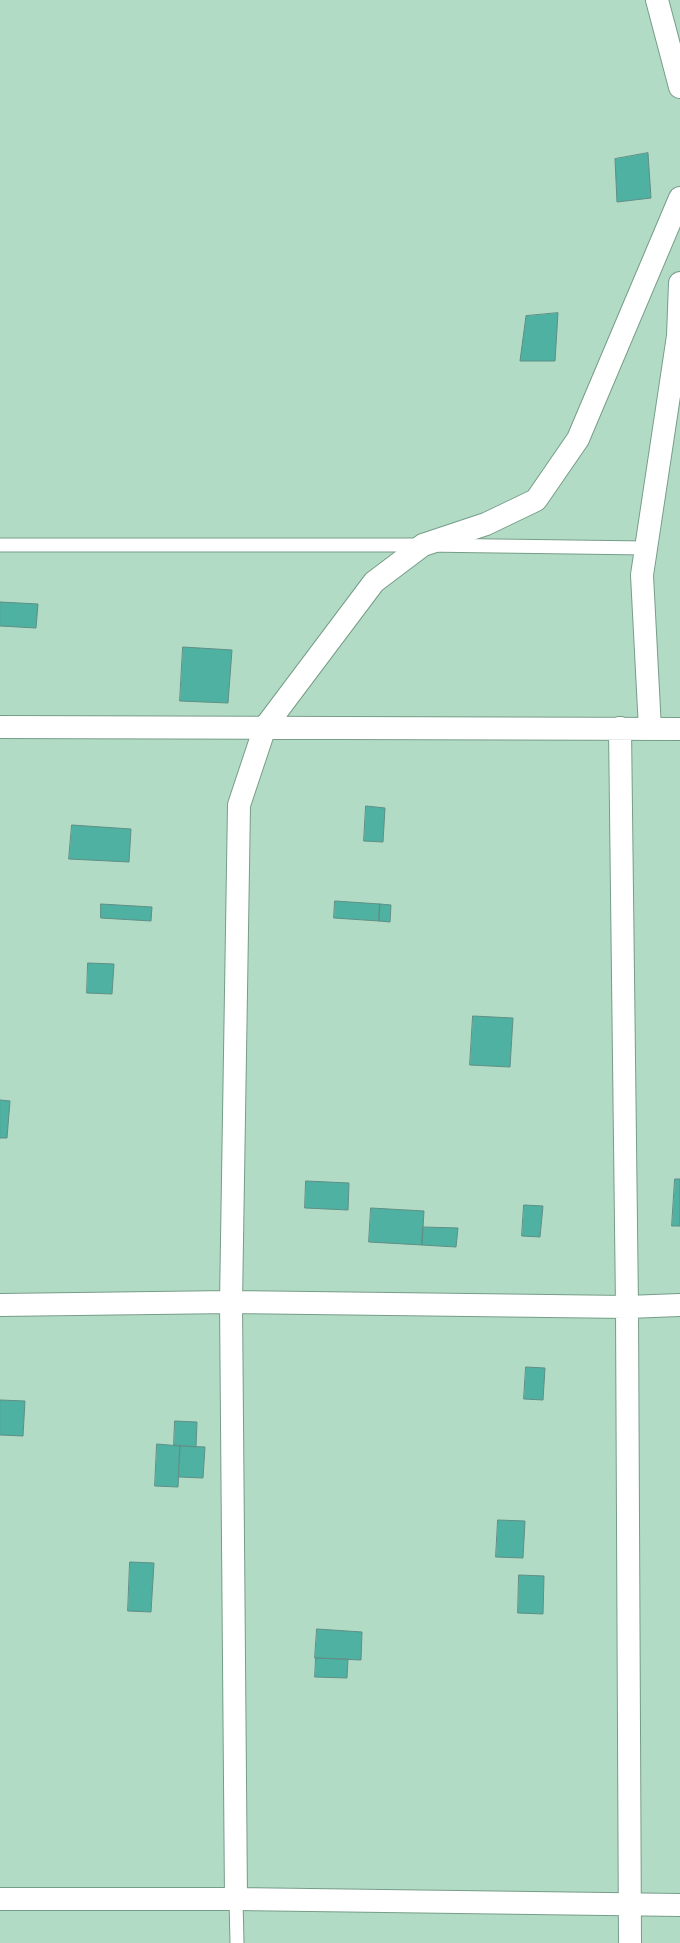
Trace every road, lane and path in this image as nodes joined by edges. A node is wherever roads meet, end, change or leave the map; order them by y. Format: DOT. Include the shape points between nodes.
graph roads {
  1 [pos="657,0"];
  2 [pos="680,87"];
  3 [pos="680,198"];
  4 [pos="680,283"];
  5 [pos="0,545"];
  6 [pos="423,545"];
  7 [pos="646,548"];
  8 [pos="265,727"];
  9 [pos="0,728"];
  10 [pos="620,728"];
  11 [pos="650,729"];
  12 [pos="680,729"];
  13 [pos="231,1302"];
  14 [pos="680,1305"];
  15 [pos="0,1306"];
  16 [pos="627,1307"];
  17 [pos="0,1899"];
  18 [pos="236,1899"];
  19 [pos="680,1904"];
  20 [pos="631,1905"];
  21 [pos="237,1943"];
  22 [pos="630,1943"];
  1 -- 2 [label="street"];
  3 -- 6 [label="street" via="578,439 536,500 486,524"];
  4 -- 7 [label="street" via="678,336"];
  5 -- 6 [label="lane"];
  6 -- 7 [label="lane"];
  6 -- 8 [label="street" via="374,582"];
  7 -- 11 [label="street" via="642,575"];
  8 -- 9 [label="street"];
  8 -- 10 [label="street"];
  8 -- 13 [label="street" via="239,805"];
  10 -- 11 [label="street"];
  10 -- 16 [label="street"];
  11 -- 12 [label="street"];
  13 -- 15 [label="street"];
  13 -- 16 [label="street"];
  13 -- 18 [label="street"];
  14 -- 16 [label="street"];
  16 -- 20 [label="street"];
  17 -- 18 [label="street"];
  18 -- 20 [label="street"];
  18 -- 21 [label="lane"];
  19 -- 20 [label="street"];
  20 -- 22 [label="street"];
}
